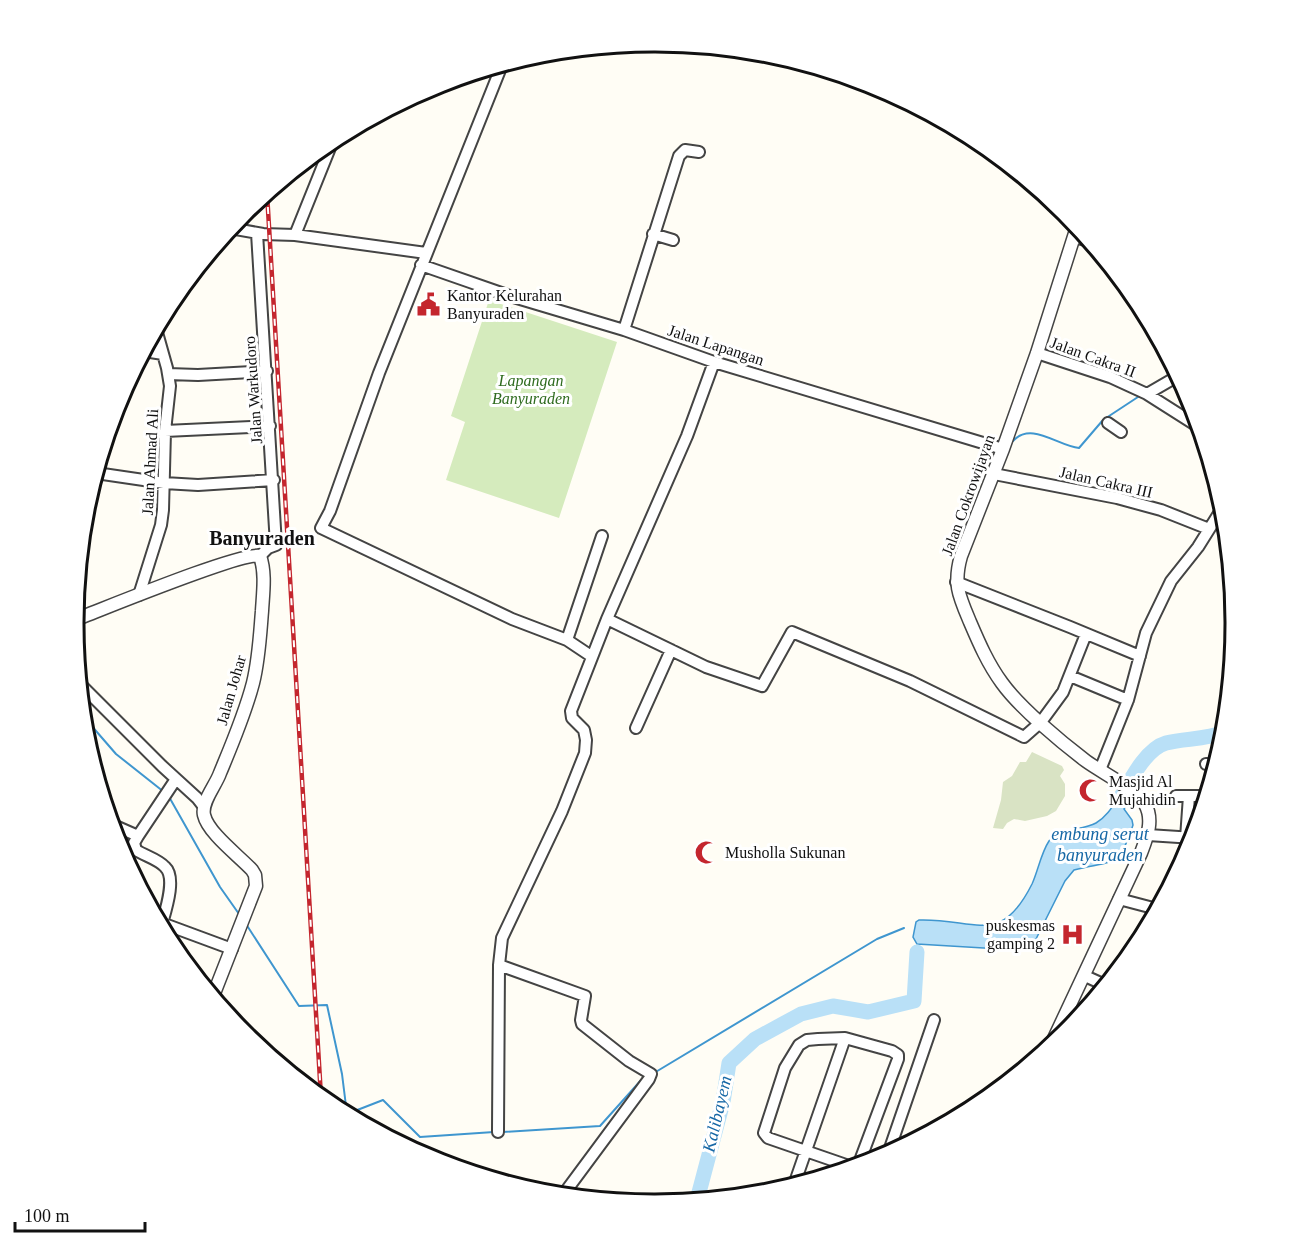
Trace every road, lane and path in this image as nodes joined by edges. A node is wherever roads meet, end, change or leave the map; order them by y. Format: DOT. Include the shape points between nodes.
graph roads {
  1 [pos="498,75"];
  2 [pos="699,152"];
  3 [pos="324,158"];
  4 [pos="242,230"];
  5 [pos="257,233"];
  6 [pos="653,234"];
  7 [pos="295,235"];
  8 [pos="1074,238"];
  9 [pos="673,240"];
  10 [pos="426,253"];
  11 [pos="421,266"];
  12 [pos="624,330"];
  13 [pos="159,340"];
  14 [pos="153,352"];
  15 [pos="1037,353"];
  16 [pos="163,354"];
  17 [pos="714,362"];
  18 [pos="267,371"];
  19 [pos="168,374"];
  20 [pos="1170,380"];
  21 [pos="1146,393"];
  22 [pos="1187,420"];
  23 [pos="1108,423"];
  24 [pos="270,426"];
  25 [pos="165,431"];
  26 [pos="1121,432"];
  27 [pos="1003,449"];
  28 [pos="103,474"];
  29 [pos="994,474"];
  30 [pos="274,480"];
  31 [pos="164,483"];
  32 [pos="1215,519"];
  33 [pos="1209,529"];
  34 [pos="602,536"];
  35 [pos="260,556"];
  36 [pos="957,582"];
  37 [pos="139,596"];
  38 [pos="84,616"];
  39 [pos="607,618"];
  40 [pos="1086,633"];
  41 [pos="567,640"];
  42 [pos="671,650"];
  43 [pos="591,656"];
  44 [pos="1140,656"];
  45 [pos="1070,676"];
  46 [pos="89,692"];
  47 [pos="1128,700"];
  48 [pos="1041,722"];
  49 [pos="636,728"];
  50 [pos="1100,770"];
  51 [pos="176,779"];
  52 [pos="1176,796"];
  53 [pos="1189,796"];
  54 [pos="1198,796"];
  55 [pos="204,807"];
  56 [pos="1190,821"];
  57 [pos="123,829"];
  58 [pos="1148,835"];
  59 [pos="138,836"];
  60 [pos="1183,838"];
  61 [pos="1119,899"];
  62 [pos="1150,907"];
  63 [pos="164,914"];
  64 [pos="173,928"];
  65 [pos="232,949"];
  66 [pos="499,965"];
  67 [pos="1085,976"];
  68 [pos="1097,982"];
  69 [pos="216,987"];
  70 [pos="934,1020"];
  71 [pos="1064,1020"];
  72 [pos="845,1038"];
  73 [pos="498,1132"];
  74 [pos="892,1141"];
  75 [pos="806,1151"];
  76 [pos="863,1154"];
  77 [pos="839,1163"];
  78 [pos="797,1175"];
  79 [pos="569,1187"];
  1 -- 10 [label="street"];
  2 -- 6 [label="street" via="685,150 679,156"];
  3 -- 7 [label="street"];
  4 -- 5 [label="street"];
  5 -- 7 [label="street"];
  5 -- 18 [label="street, Jalan Warkudoro"];
  6 -- 9 [label="street"];
  6 -- 12 [label="street"];
  7 -- 10 [label="street"];
  8 -- 15 [label="street, Jalan Cokrowijayan"];
  10 -- 11 [label="street"];
  11 -- 12 [label="street, Jalan Lapangan"];
  11 -- 41 [label="street" via="321,528 512,619"];
  12 -- 17 [label="street, Jalan Lapangan"];
  13 -- 16 [label="street, Jalan Ahmad Ali"];
  14 -- 16 [label="street"];
  15 -- 21 [label="street, Jalan Cakra II"];
  15 -- 27 [label="street, Jalan Cokrowijayan"];
  16 -- 19 [label="street, Jalan Ahmad Ali"];
  17 -- 27 [label="street, Jalan Lapangan"];
  17 -- 39 [label="street" via="687,436"];
  18 -- 19 [label="street"];
  18 -- 24 [label="street, Jalan Warkudoro"];
  19 -- 25 [label="street, Jalan Ahmad Ali"];
  20 -- 21 [label="street"];
  21 -- 22 [label="street, Jalan Cakra II"];
  23 -- 26 [label="street"];
  24 -- 25 [label="street"];
  24 -- 30 [label="street, Jalan Warkudoro"];
  25 -- 31 [label="street, Jalan Ahmad Ali"];
  27 -- 29 [label="street, Jalan Cokrowijayan"];
  28 -- 31 [label="street"];
  29 -- 33 [label="street, Jalan Cakra III" via="1117,498"];
  29 -- 36 [label="street, Jalan Cokrowijayan" via="962,556"];
  30 -- 31 [label="street" via="222,485"];
  30 -- 35 [label="street, Jalan Warkudoro" via="276,545"];
  31 -- 37 [label="street, Jalan Ahmad Ali" via="161,525"];
  32 -- 33 [label="street"];
  33 -- 44 [label="street" via="1172,581 1146,633"];
  34 -- 41 [label="street"];
  35 -- 37 [label="street" via="251,555"];
  35 -- 55 [label="street, Jalan Johar" via="264,587 253,683 218,781"];
  36 -- 40 [label="street"];
  36 -- 48 [label="street, Jalan Cokrowijayan" via="981,648 1002,683"];
  37 -- 38 [label="street"];
  39 -- 42 [label="street"];
  39 -- 43 [label="street"];
  40 -- 44 [label="street"];
  40 -- 45 [label="street"];
  41 -- 43 [label="street"];
  42 -- 48 [label="street" via="762,686 792,632 910,681 1024,737"];
  42 -- 49 [label="street"];
  43 -- 66 [label="street" via="570,715 584,730 585,753 562,812 503,931"];
  44 -- 47 [label="street"];
  45 -- 47 [label="street"];
  45 -- 48 [label="street"];
  46 -- 51 [label="street"];
  47 -- 50 [label="street"];
  48 -- 50 [label="street, Jalan Cokrowijayan"];
  50 -- 58 [label="street, Jalan Cokrowijayan" via="1136,793 1144,803"];
  51 -- 55 [label="street"];
  51 -- 59 [label="street"];
  52 -- 53 [label="street"];
  53 -- 54 [label="street"];
  53 -- 56 [label="street"];
  55 -- 65 [label="street" via="209,826 255,875 254,894"];
  57 -- 59 [label="street"];
  58 -- 60 [label="street"];
  58 -- 61 [label="street, Jalan Cokrowijayan"];
  59 -- 63 [label="street" via="136,850 170,873"];
  61 -- 62 [label="street"];
  61 -- 67 [label="street, Jalan Cokrowijayan"];
  64 -- 65 [label="street"];
  65 -- 69 [label="street"];
  66 -- 73 [label="street"];
  66 -- 79 [label="street" via="585,996 582,1024 651,1075"];
  67 -- 68 [label="street"];
  67 -- 71 [label="street, Jalan Cokrowijayan"];
  70 -- 74 [label="street"];
  72 -- 75 [label="street"];
  72 -- 75 [label="street" via="807,1040 785,1068 764,1133 768,1138"];
  72 -- 76 [label="street" via="898,1055"];
  75 -- 77 [label="street"];
  75 -- 78 [label="street"];
}
